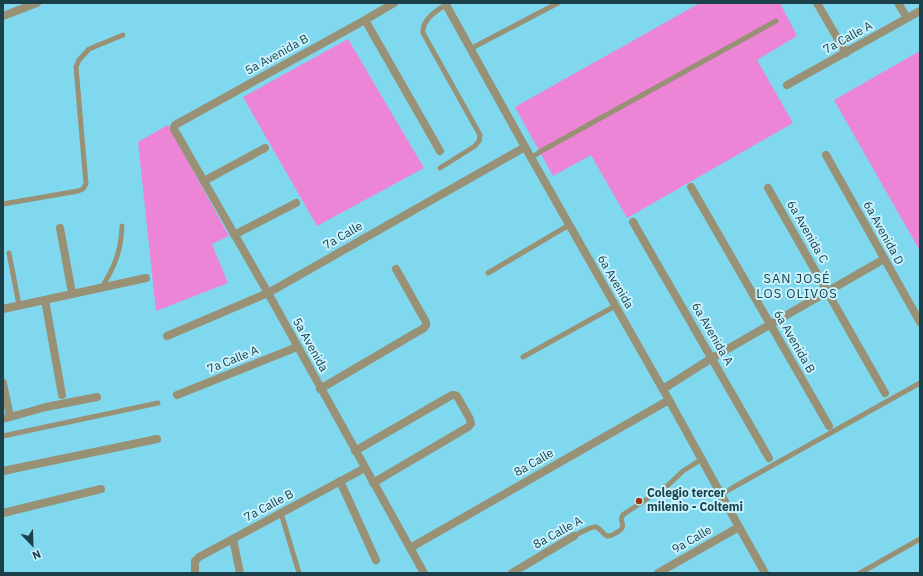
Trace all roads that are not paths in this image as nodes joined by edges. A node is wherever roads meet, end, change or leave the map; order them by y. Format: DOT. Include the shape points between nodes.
graph roads {
  1 [pos="37,3"];
  2 [pos="394,3"];
  3 [pos="558,3"];
  4 [pos="817,3"];
  5 [pos="898,3"];
  6 [pos="445,4"];
  7 [pos="920,11"];
  8 [pos="3,16"];
  9 [pos="907,18"];
  10 [pos="365,20"];
  11 [pos="776,21"];
  12 [pos="123,35"];
  13 [pos="470,49"];
  14 [pos="846,53"];
  15 [pos="787,85"];
  16 [pos="174,129"];
  17 [pos="525,147"];
  18 [pos="265,148"];
  19 [pos="440,151"];
  20 [pos="826,155"];
  21 [pos="531,158"];
  22 [pos="440,168"];
  23 [pos="204,181"];
  24 [pos="691,186"];
  25 [pos="768,188"];
  26 [pos="296,203"];
  27 [pos="3,204"];
  28 [pos="633,222"];
  29 [pos="569,225"];
  30 [pos="122,226"];
  31 [pos="60,228"];
  32 [pos="234,235"];
  33 [pos="9,253"];
  34 [pos="884,259"];
  35 [pos="396,269"];
  36 [pos="488,273"];
  37 [pos="146,278"];
  38 [pos="102,287"];
  39 [pos="828,291"];
  40 [pos="72,293"];
  41 [pos="268,293"];
  42 [pos="44,300"];
  43 [pos="19,305"];
  44 [pos="616,306"];
  45 [pos="3,309"];
  46 [pos="920,322"];
  47 [pos="770,325"];
  48 [pos="167,336"];
  49 [pos="297,347"];
  50 [pos="523,357"];
  51 [pos="712,358"];
  52 [pos="3,383"];
  53 [pos="920,383"];
  54 [pos="320,389"];
  55 [pos="663,389"];
  56 [pos="885,393"];
  57 [pos="62,395"];
  58 [pos="177,395"];
  59 [pos="97,397"];
  60 [pos="669,400"];
  61 [pos="158,403"];
  62 [pos="6,418"];
  63 [pos="829,426"];
  64 [pos="3,436"];
  65 [pos="157,439"];
  66 [pos="355,451"];
  67 [pos="769,458"];
  68 [pos="702,459"];
  69 [pos="365,468"];
  70 [pos="3,471"];
  71 [pos="340,481"];
  72 [pos="373,483"];
  73 [pos="101,489"];
  74 [pos="721,495"];
  75 [pos="3,513"];
  76 [pos="281,513"];
  77 [pos="739,527"];
  78 [pos="574,536"];
  79 [pos="233,539"];
  80 [pos="920,539"];
  81 [pos="410,548"];
  82 [pos="376,560"];
  83 [pos="195,573"];
  84 [pos="240,573"];
  85 [pos="299,573"];
  86 [pos="424,573"];
  87 [pos="512,573"];
  88 [pos="658,573"];
  89 [pos="765,573"];
  90 [pos="860,573"];
  1 -- 8 [label="street"];
  2 -- 10 [label="street, 5a Avenida B"];
  3 -- 13 [label="lane"];
  4 -- 14 [label="street"];
  5 -- 9 [label="street"];
  6 -- 13 [label="street, 6a Avenida"];
  6 -- 22 [label="lane" via="425,22 422,27 423,33 480,135 475,146"];
  7 -- 9 [label="street, 7a Calle A"];
  9 -- 14 [label="street, 7a Calle A"];
  10 -- 16 [label="street, 5a Avenida B" via="175,125"];
  10 -- 19 [label="street"];
  11 -- 21 [label="lane"];
  12 -- 27 [label="lane" via="89,49 78,60 76,67 86,184 83,189"];
  13 -- 17 [label="street, 6a Avenida"];
  14 -- 15 [label="street, 7a Calle A"];
  16 -- 23 [label="street, 5a Avenida"];
  17 -- 21 [label="street, 6a Avenida"];
  17 -- 41 [label="street, 7a Calle"];
  18 -- 23 [label="street"];
  20 -- 34 [label="street, 6a Avenida D"];
  21 -- 29 [label="street, 6a Avenida"];
  23 -- 32 [label="street, 5a Avenida"];
  24 -- 47 [label="street, 6a Avenida B"];
  25 -- 39 [label="street, 6a Avenida C"];
  26 -- 32 [label="street"];
  28 -- 51 [label="street, 6a Avenida A"];
  29 -- 36 [label="lane"];
  29 -- 44 [label="street, 6a Avenida"];
  30 -- 38 [label="lane" via="122,240 117,256"];
  31 -- 40 [label="street"];
  32 -- 41 [label="street, 5a Avenida"];
  33 -- 43 [label="lane"];
  34 -- 39 [label="street"];
  34 -- 46 [label="street, 6a Avenida D"];
  35 -- 54 [label="street" via="426,325"];
  37 -- 38 [label="street"];
  38 -- 40 [label="street"];
  39 -- 47 [label="street"];
  39 -- 56 [label="street, 6a Avenida C"];
  40 -- 42 [label="street"];
  41 -- 48 [label="street, 7a Calle"];
  41 -- 49 [label="street, 5a Avenida"];
  42 -- 43 [label="street"];
  42 -- 57 [label="street"];
  43 -- 45 [label="street"];
  44 -- 50 [label="lane"];
  44 -- 55 [label="street, 6a Avenida"];
  47 -- 51 [label="street"];
  47 -- 63 [label="street, 6a Avenida B"];
  49 -- 54 [label="street, 5a Avenida"];
  49 -- 58 [label="street, 7a Calle A"];
  51 -- 55 [label="street"];
  51 -- 67 [label="street, 6a Avenida A"];
  52 -- 62 [label="street"];
  53 -- 74 [label="lane"];
  54 -- 66 [label="street, 5a Avenida"];
  55 -- 60 [label="street, 6a Avenida"];
  59 -- 62 [label="street"];
  60 -- 68 [label="street, 6a Avenida"];
  60 -- 81 [label="street, 8a Calle"];
  61 -- 64 [label="lane"];
  65 -- 70 [label="street"];
  66 -- 69 [label="street, 5a Avenida"];
  66 -- 72 [label="street" via="452,395 457,396 470,419 471,424 468,427"];
  68 -- 74 [label="street, 6a Avenida"];
  68 -- 78 [label="lane, 8a Calle A" via="621,516 621,531 606,536 593,527"];
  69 -- 71 [label="street, 7a Calle B"];
  69 -- 72 [label="street, 5a Avenida"];
  71 -- 76 [label="street, 7a Calle B"];
  71 -- 82 [label="street"];
  72 -- 81 [label="street, 5a Avenida"];
  73 -- 75 [label="street"];
  74 -- 77 [label="street, 6a Avenida"];
  76 -- 79 [label="street, 7a Calle B"];
  76 -- 85 [label="lane"];
  77 -- 88 [label="street, 9a Calle"];
  77 -- 89 [label="street, 6a Avenida"];
  78 -- 87 [label="street, 8a Calle A"];
  79 -- 83 [label="street, 7a Calle B" via="199,557 195,561"];
  79 -- 84 [label="street"];
  80 -- 90 [label="lane"];
  81 -- 86 [label="street, 5a Avenida"];
}
